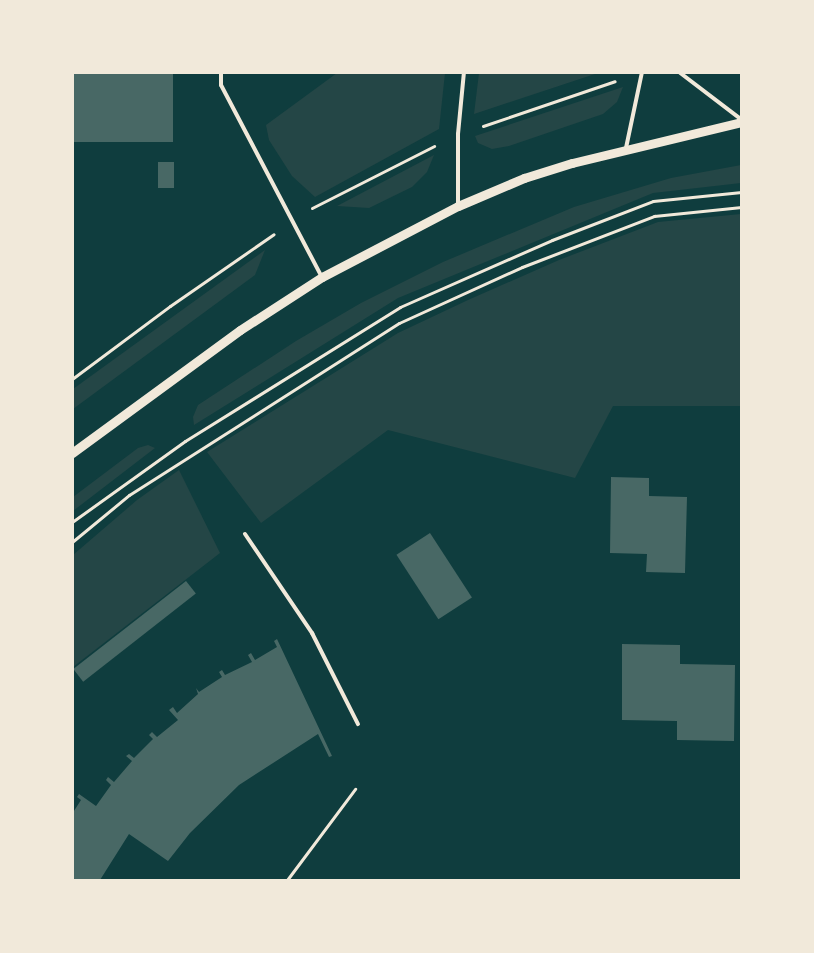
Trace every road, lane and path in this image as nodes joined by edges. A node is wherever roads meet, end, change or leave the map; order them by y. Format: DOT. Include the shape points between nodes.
graph roads {
  1 [pos="221,72"];
  2 [pos="464,72"];
  3 [pos="642,72"];
  4 [pos="679,72"];
  5 [pos="623,79"];
  6 [pos="742,121"];
  7 [pos="458,134"];
  8 [pos="626,148"];
  9 [pos="742,192"];
  10 [pos="458,206"];
  11 [pos="742,207"];
  12 [pos="293,220"];
  13 [pos="322,277"];
  14 [pos="72,379"];
  15 [pos="72,453"];
  16 [pos="72,522"];
  17 [pos="245,534"];
  18 [pos="72,542"];
  19 [pos="358,724"];
  20 [pos="355,789"];
  21 [pos="287,880"];
  1 -- 12 [label="lane" via="221,85"];
  2 -- 7 [label="lane"];
  3 -- 8 [label="lane"];
  4 -- 6 [label="lane"];
  5 -- 7 [label="path"];
  6 -- 8 [label="street"];
  7 -- 10 [label="lane"];
  7 -- 12 [label="path" via="326,199"];
  8 -- 10 [label="street" via="524,178"];
  9 -- 16 [label="path" via="653,200 552,240 400,307 185,441"];
  10 -- 13 [label="street"];
  11 -- 18 [label="path" via="654,216 530,264 399,324 129,495"];
  12 -- 13 [label="lane"];
  12 -- 14 [label="path"];
  13 -- 15 [label="street" via="160,386"];
  17 -- 19 [label="lane" via="312,633"];
  20 -- 21 [label="path"];
}
